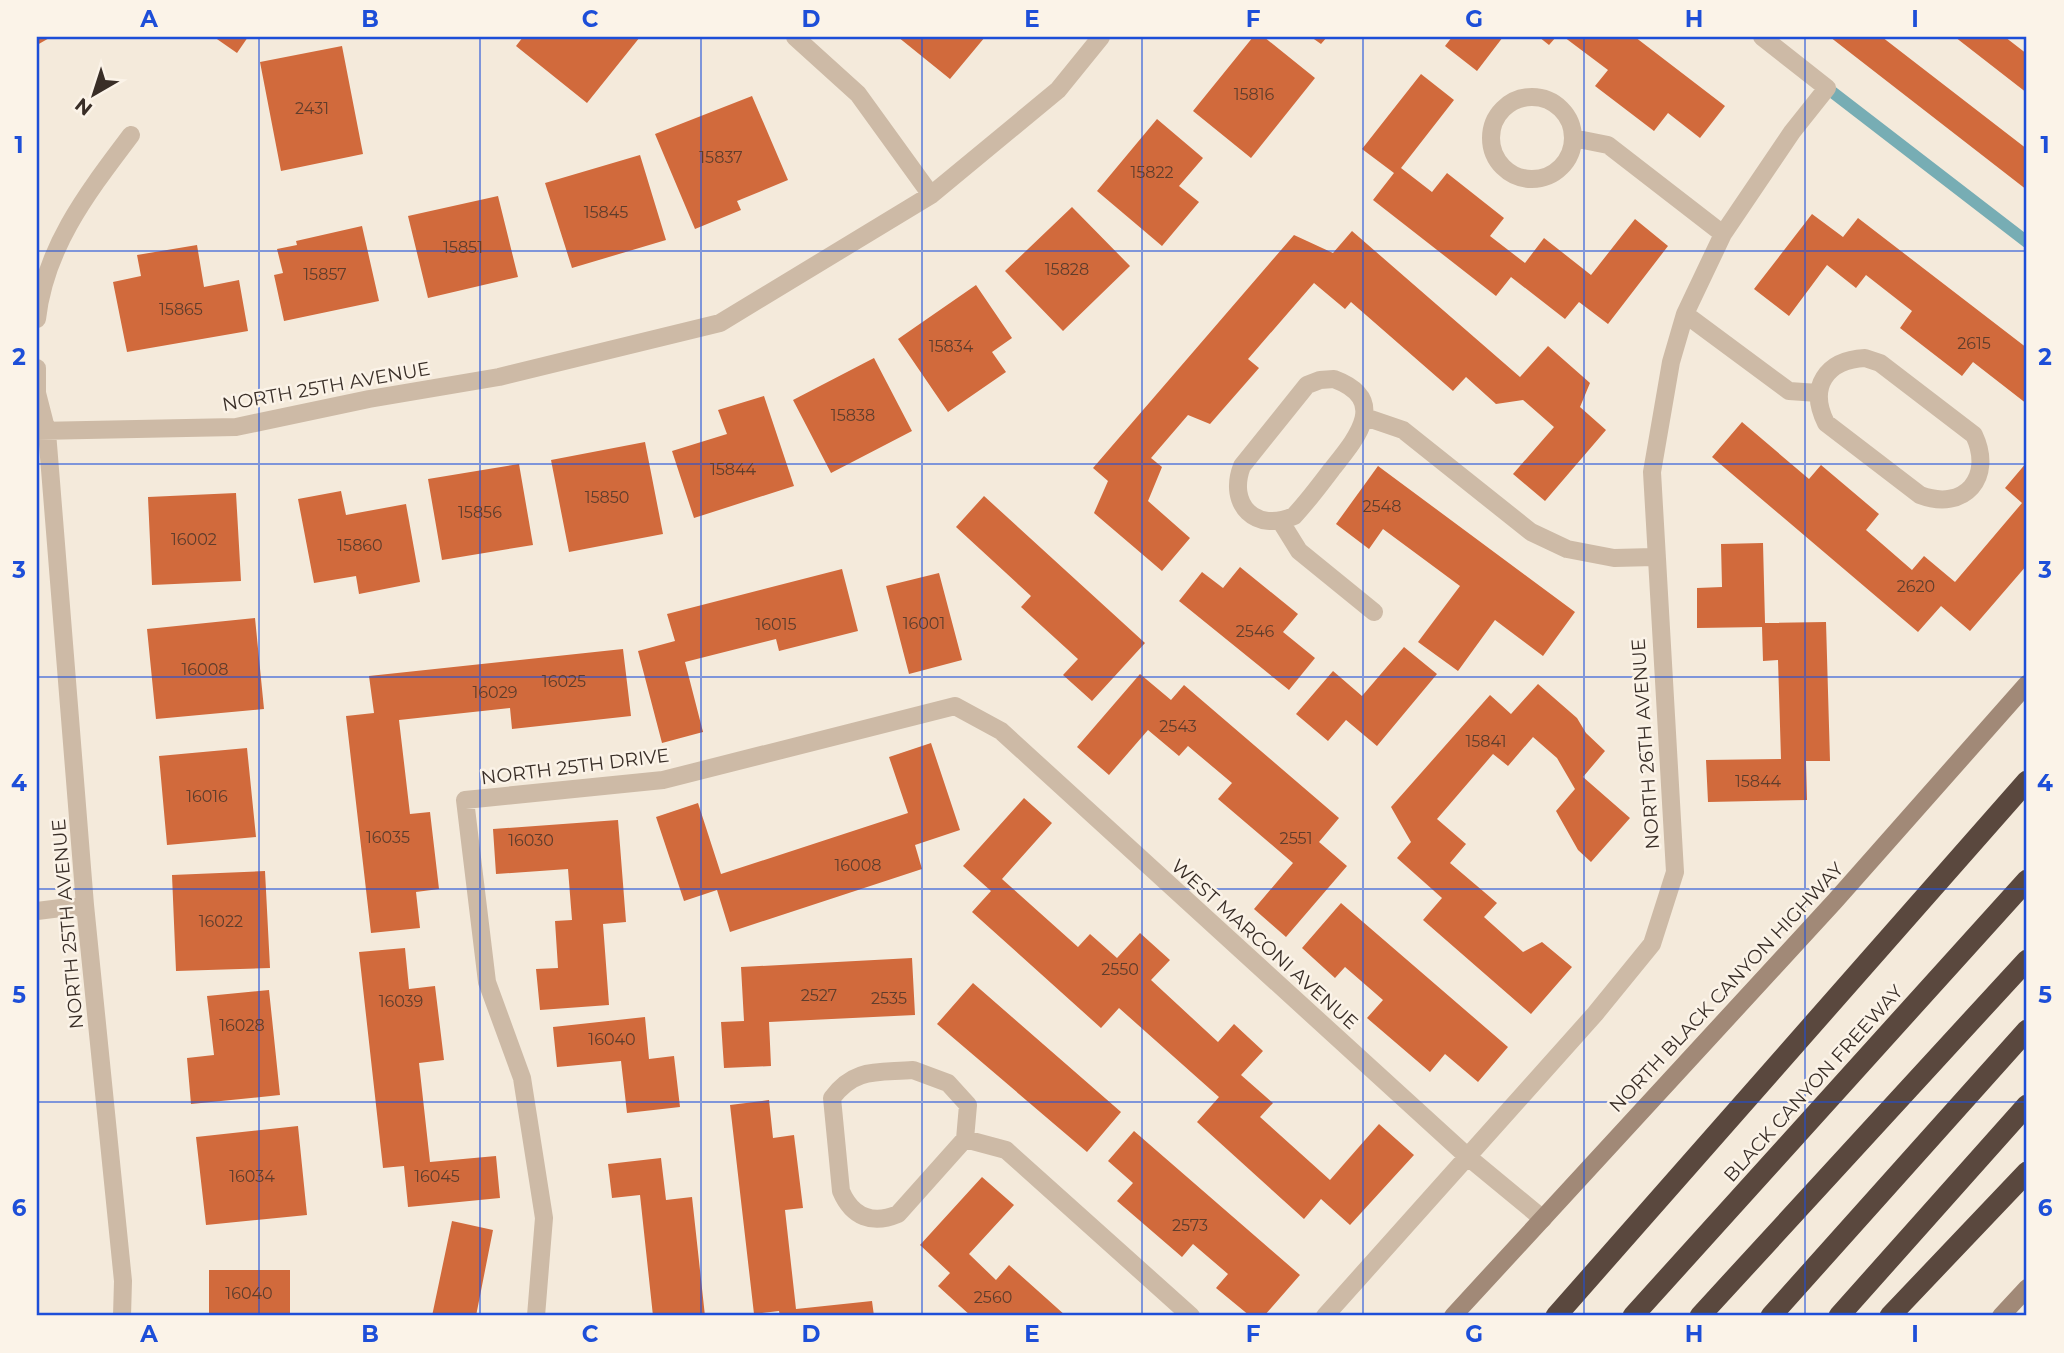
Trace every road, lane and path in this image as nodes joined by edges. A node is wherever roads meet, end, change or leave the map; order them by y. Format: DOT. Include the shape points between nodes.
graph roads {
  1 [pos="795,37"];
  2 [pos="1101,37"];
  3 [pos="1762,37"];
  4 [pos="131,135"];
  5 [pos="1573,138"];
  6 [pos="931,195"];
  7 [pos="1723,234"];
  8 [pos="1685,314"];
  9 [pos="37,319"];
  10 [pos="37,368"];
  11 [pos="1818,393"];
  12 [pos="1365,417"];
  13 [pos="42,431"];
  14 [pos="1281,522"];
  15 [pos="1654,557"];
  16 [pos="1374,612"];
  17 [pos="2027,684"];
  18 [pos="955,705"];
  19 [pos="2027,781"];
  20 [pos="2027,880"];
  21 [pos="85,905"];
  22 [pos="37,911"];
  23 [pos="2027,960"];
  24 [pos="2027,1030"];
  25 [pos="2027,1105"];
  26 [pos="965,1139"];
  27 [pos="1468,1157"];
  28 [pos="2027,1172"];
  29 [pos="1543,1219"];
  30 [pos="2027,1288"];
  31 [pos="122,1316"];
  32 [pos="537,1316"];
  33 [pos="1191,1316"];
  34 [pos="1325,1316"];
  35 [pos="1454,1316"];
  36 [pos="1556,1316"];
  37 [pos="1633,1316"];
  38 [pos="1700,1316"];
  39 [pos="1772,1316"];
  40 [pos="1839,1316"];
  41 [pos="1890,1316"];
  42 [pos="2001,1316"];
  1 -- 6 [label="street" via="858,94"];
  2 -- 6 [label="street, NORTH 25TH AVENUE" via="1058,90"];
  3 -- 7 [label="street, NORTH 26TH AVENUE" via="1827,88"];
  4 -- 9 [label="street" via="86,195 57,246 40,288"];
  5 -- 5 [label="street" via="1568,117 1552,102 1532,96 1511,101 1496,117 1490,137 1503,166 1531,179 1552,174 1567,159"];
  5 -- 7 [label="street" via="1608,145"];
  6 -- 13 [label="street, NORTH 25TH AVENUE" via="720,323 499,377 236,427"];
  7 -- 8 [label="street, NORTH 26TH AVENUE"];
  8 -- 11 [label="street" via="1789,391"];
  8 -- 15 [label="street, NORTH 26TH AVENUE" via="1671,362 1652,472"];
  10 -- 13 [label="street"];
  11 -- 11 [label="street" via="1826,423 1920,495 1935,501 1951,500 1966,493 1977,480 1981,449 1974,435 1880,363 1849,359 1834,366"];
  12 -- 14 [label="street" via="1359,435 1304,505"];
  12 -- 14 [label="street" via="1358,394 1334,379 1307,385 1297,396 1242,466 1237,479 1237,494 1253,517"];
  12 -- 15 [label="street" via="1403,430 1531,532 1567,549 1614,558"];
  13 -- 21 [label="street, NORTH 25TH AVENUE"];
  14 -- 16 [label="street" via="1299,551"];
  15 -- 27 [label="street, NORTH 26TH AVENUE" via="1675,872 1652,944"];
  17 -- 29 [label="main road, NORTH BLACK CANYON HIGHWAY" via="1836,901"];
  18 -- 27 [label="street, WEST MARCONI AVENUE" via="1001,731"];
  18 -- 32 [label="street, NORTH 25TH DRIVE" via="663,780 465,800 487,982 522,1078 544,1218"];
  19 -- 36 [label="highway"];
  20 -- 37 [label="highway, BLACK CANYON FREEWAY"];
  21 -- 22 [label="street"];
  21 -- 31 [label="street, NORTH 25TH AVENUE" via="123,1281"];
  23 -- 38 [label="highway"];
  24 -- 39 [label="highway"];
  25 -- 40 [label="highway"];
  26 -- 26 [label="street" via="968,1105 948,1083 913,1070 861,1074 848,1080 832,1098 841,1192 847,1205 870,1219 885,1220 898,1214"];
  26 -- 33 [label="street" via="1006,1150"];
  27 -- 29 [label="street, WEST MARCONI AVENUE"];
  27 -- 34 [label="street, NORTH 26TH AVENUE"];
  28 -- 41 [label="highway"];
  29 -- 35 [label="main road, NORTH BLACK CANYON HIGHWAY"];
  30 -- 42 [label="main road"];
}
